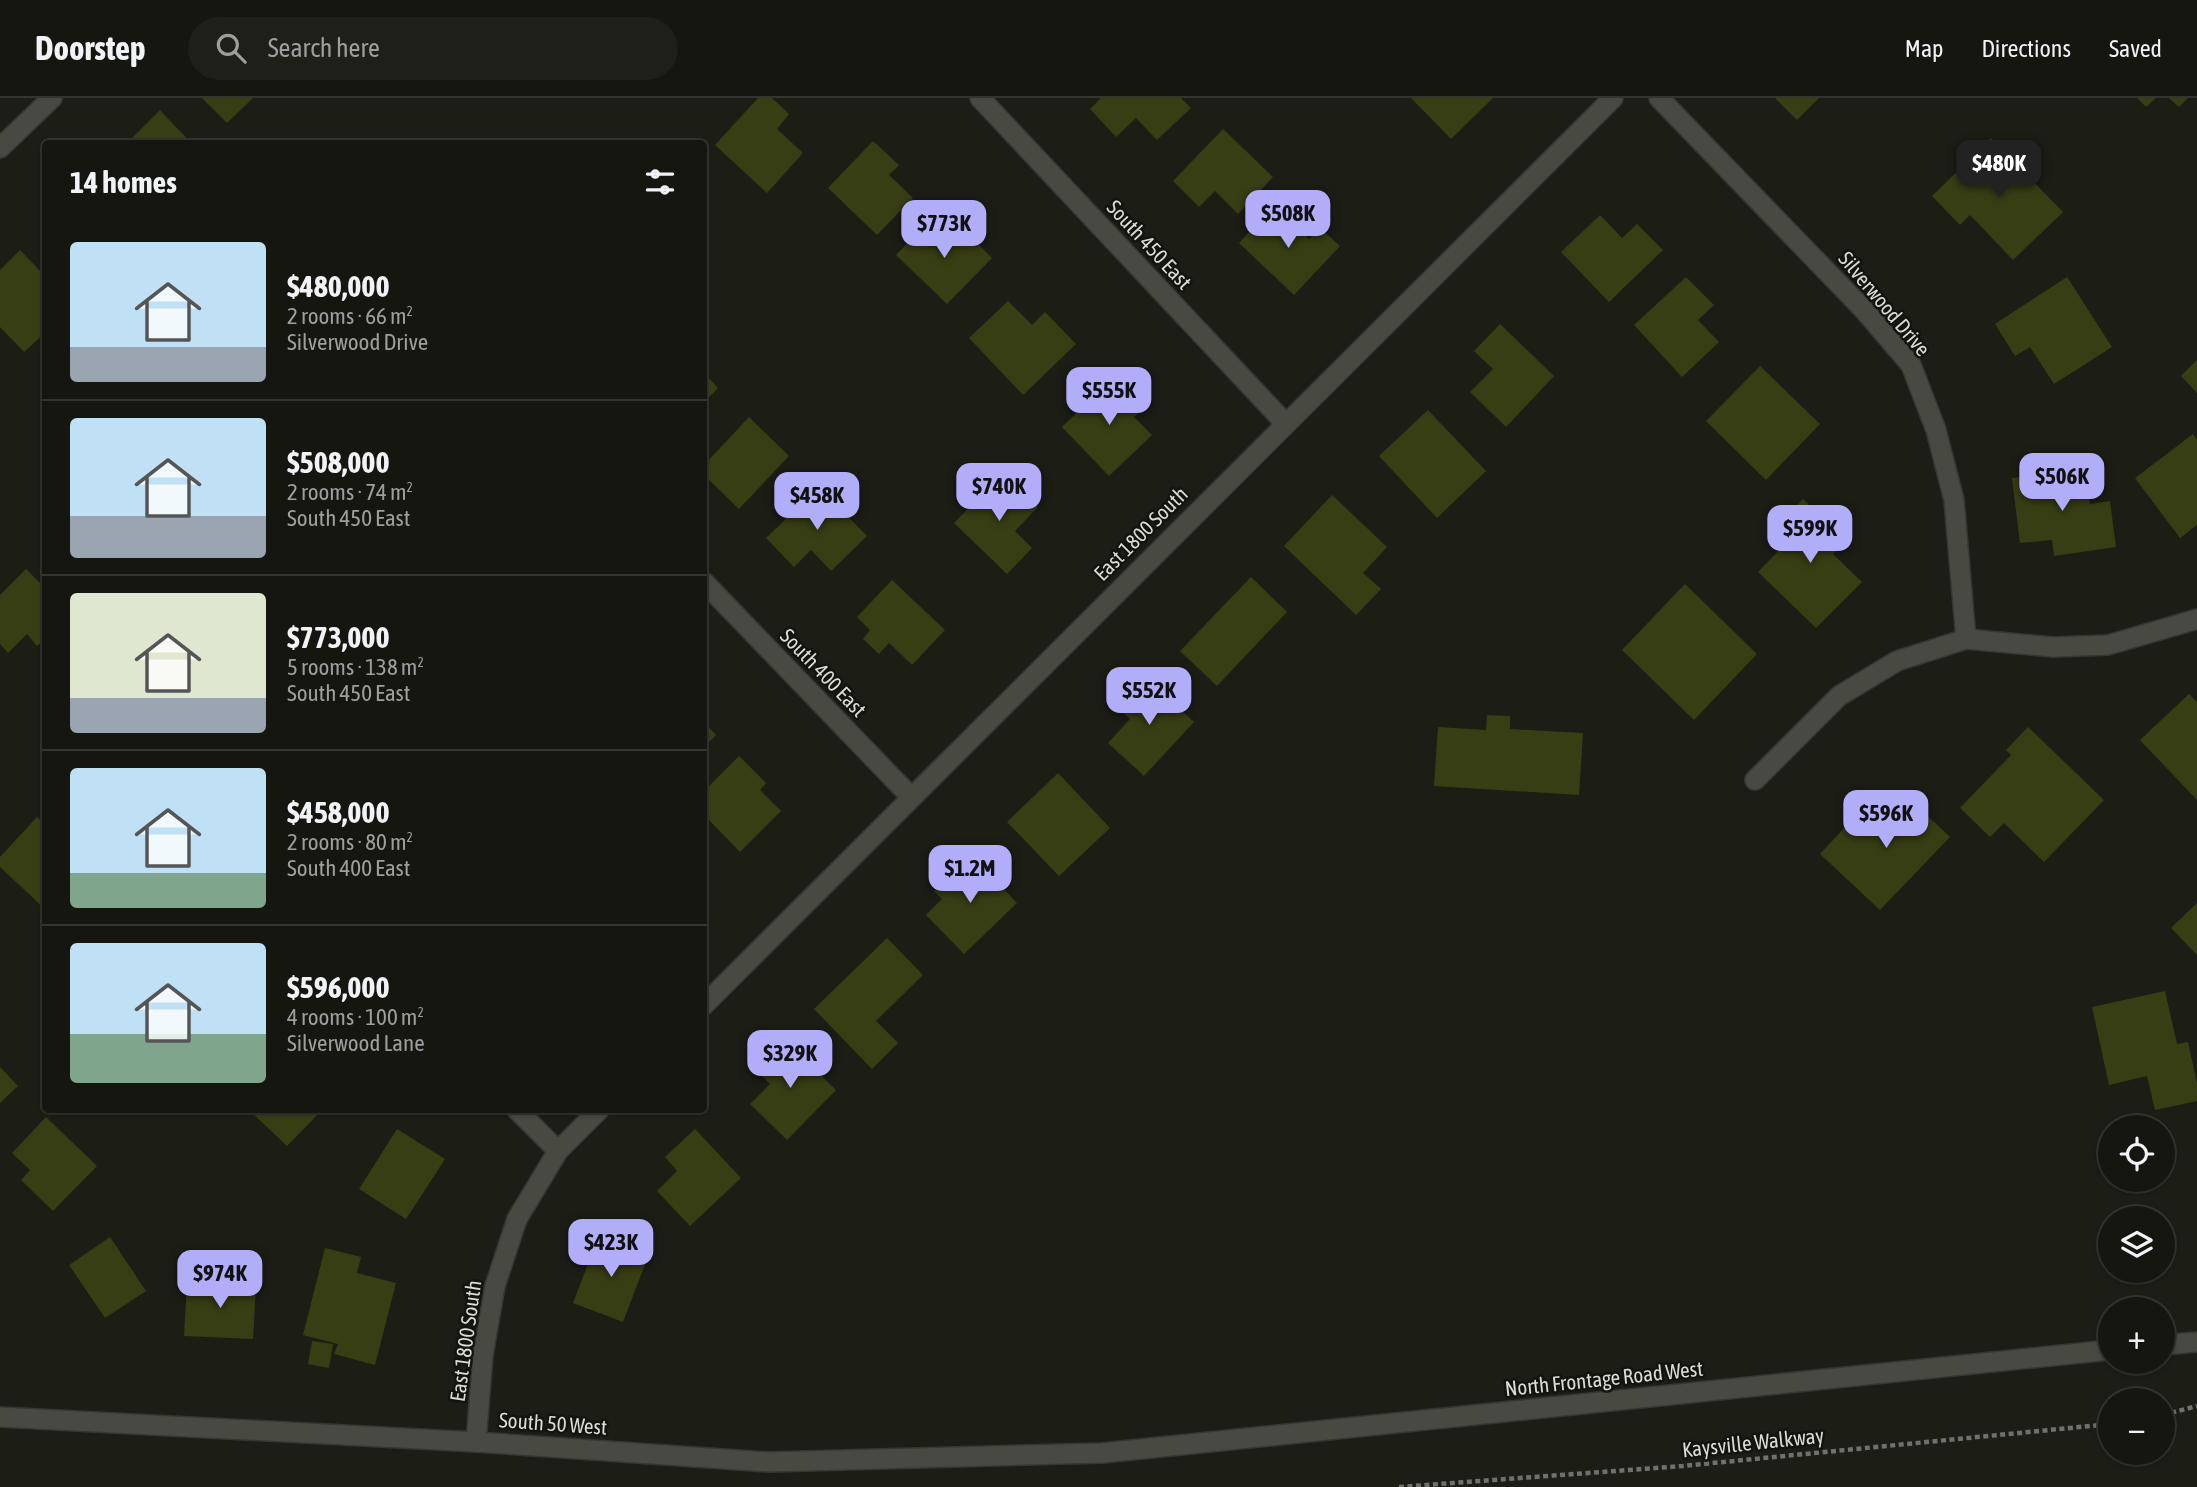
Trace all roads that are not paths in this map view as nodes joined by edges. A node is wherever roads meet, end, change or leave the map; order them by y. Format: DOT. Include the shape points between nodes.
graph roads {
  1 [pos="52,98"];
  2 [pos="980,98"];
  3 [pos="1613,98"];
  4 [pos="1659,98"];
  5 [pos="0,148"];
  6 [pos="1285,423"];
  7 [pos="707,585"];
  8 [pos="2197,620"];
  9 [pos="1966,639"];
  10 [pos="1755,780"];
  11 [pos="910,796"];
  12 [pos="707,1001"];
  13 [pos="520,1113"];
  14 [pos="596,1113"];
  15 [pos="558,1151"];
  16 [pos="2197,1342"];
  17 [pos="2175,1344"];
  18 [pos="2098,1351"];
  19 [pos="0,1417"];
  20 [pos="476,1442"];
  21 [pos="1102,1453"];
  1 -- 5 [label="street"];
  2 -- 6 [label="street, South 450 East"];
  3 -- 6 [label="street, East 1800 South"];
  4 -- 9 [label="street, Silverwood Drive" via="1865,311 1911,365 1936,430 1954,500"];
  6 -- 11 [label="street, East 1800 South"];
  7 -- 11 [label="street, South 400 East"];
  8 -- 9 [label="street" via="2108,645 2053,647"];
  9 -- 10 [label="street" via="1897,661 1839,696"];
  11 -- 12 [label="street, East 1800 South"];
  13 -- 15 [label="street"];
  14 -- 15 [label="street, East 1800 South"];
  15 -- 20 [label="street, East 1800 South" via="517,1219 495,1286 483,1355"];
  16 -- 17 [label="street"];
  18 -- 21 [label="street, North Frontage Road West"];
  19 -- 20 [label="street, South 50 West"];
  20 -- 21 [label="street, South 50 West" via="769,1462"];
}
